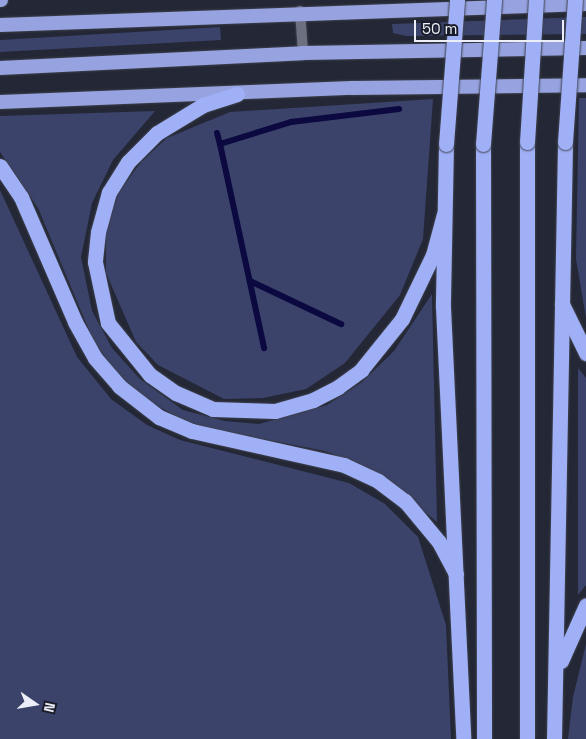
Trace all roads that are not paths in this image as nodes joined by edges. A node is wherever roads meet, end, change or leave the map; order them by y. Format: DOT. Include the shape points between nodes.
graph roads {
  1 [pos="457,0"];
  2 [pos="494,0"];
  3 [pos="536,0"];
  4 [pos="575,0"];
  5 [pos="586,4"];
  6 [pos="300,11"];
  7 [pos="0,24"];
  8 [pos="586,48"];
  9 [pos="303,53"];
  10 [pos="0,68"];
  11 [pos="586,85"];
  12 [pos="237,94"];
  13 [pos="0,102"];
  14 [pos="0,166"];
  15 [pos="444,214"];
  16 [pos="560,298"];
  17 [pos="586,353"];
  18 [pos="456,574"];
  19 [pos="586,605"];
  20 [pos="557,669"];
  21 [pos="463,739"];
  22 [pos="484,739"];
  23 [pos="527,739"];
  24 [pos="554,739"];
  1 -- 15 [label="highway, bridge"];
  2 -- 22 [label="highway, bridge" via="483,144"];
  3 -- 23 [label="highway, bridge" via="527,142"];
  4 -- 16 [label="highway, bridge" via="565,142"];
  5 -- 6 [label="highway"];
  6 -- 7 [label="highway"];
  6 -- 9 [label="lane"];
  8 -- 9 [label="highway"];
  9 -- 10 [label="highway"];
  11 -- 12 [label="highway"];
  12 -- 13 [label="highway"];
  12 -- 15 [label="highway" via="203,105 156,132 128,162 109,192 98,232 95,262 108,322 150,375 176,393 213,409 275,411 313,400 338,387 361,370 402,319 433,255"];
  14 -- 18 [label="highway" via="21,197 75,322 95,358 119,386 160,417 192,431 344,465 378,481 405,501 438,542"];
  15 -- 18 [label="highway" via="443,315"];
  16 -- 17 [label="highway"];
  16 -- 20 [label="highway"];
  18 -- 21 [label="highway"];
  19 -- 20 [label="highway"];
  20 -- 24 [label="highway"];
}
